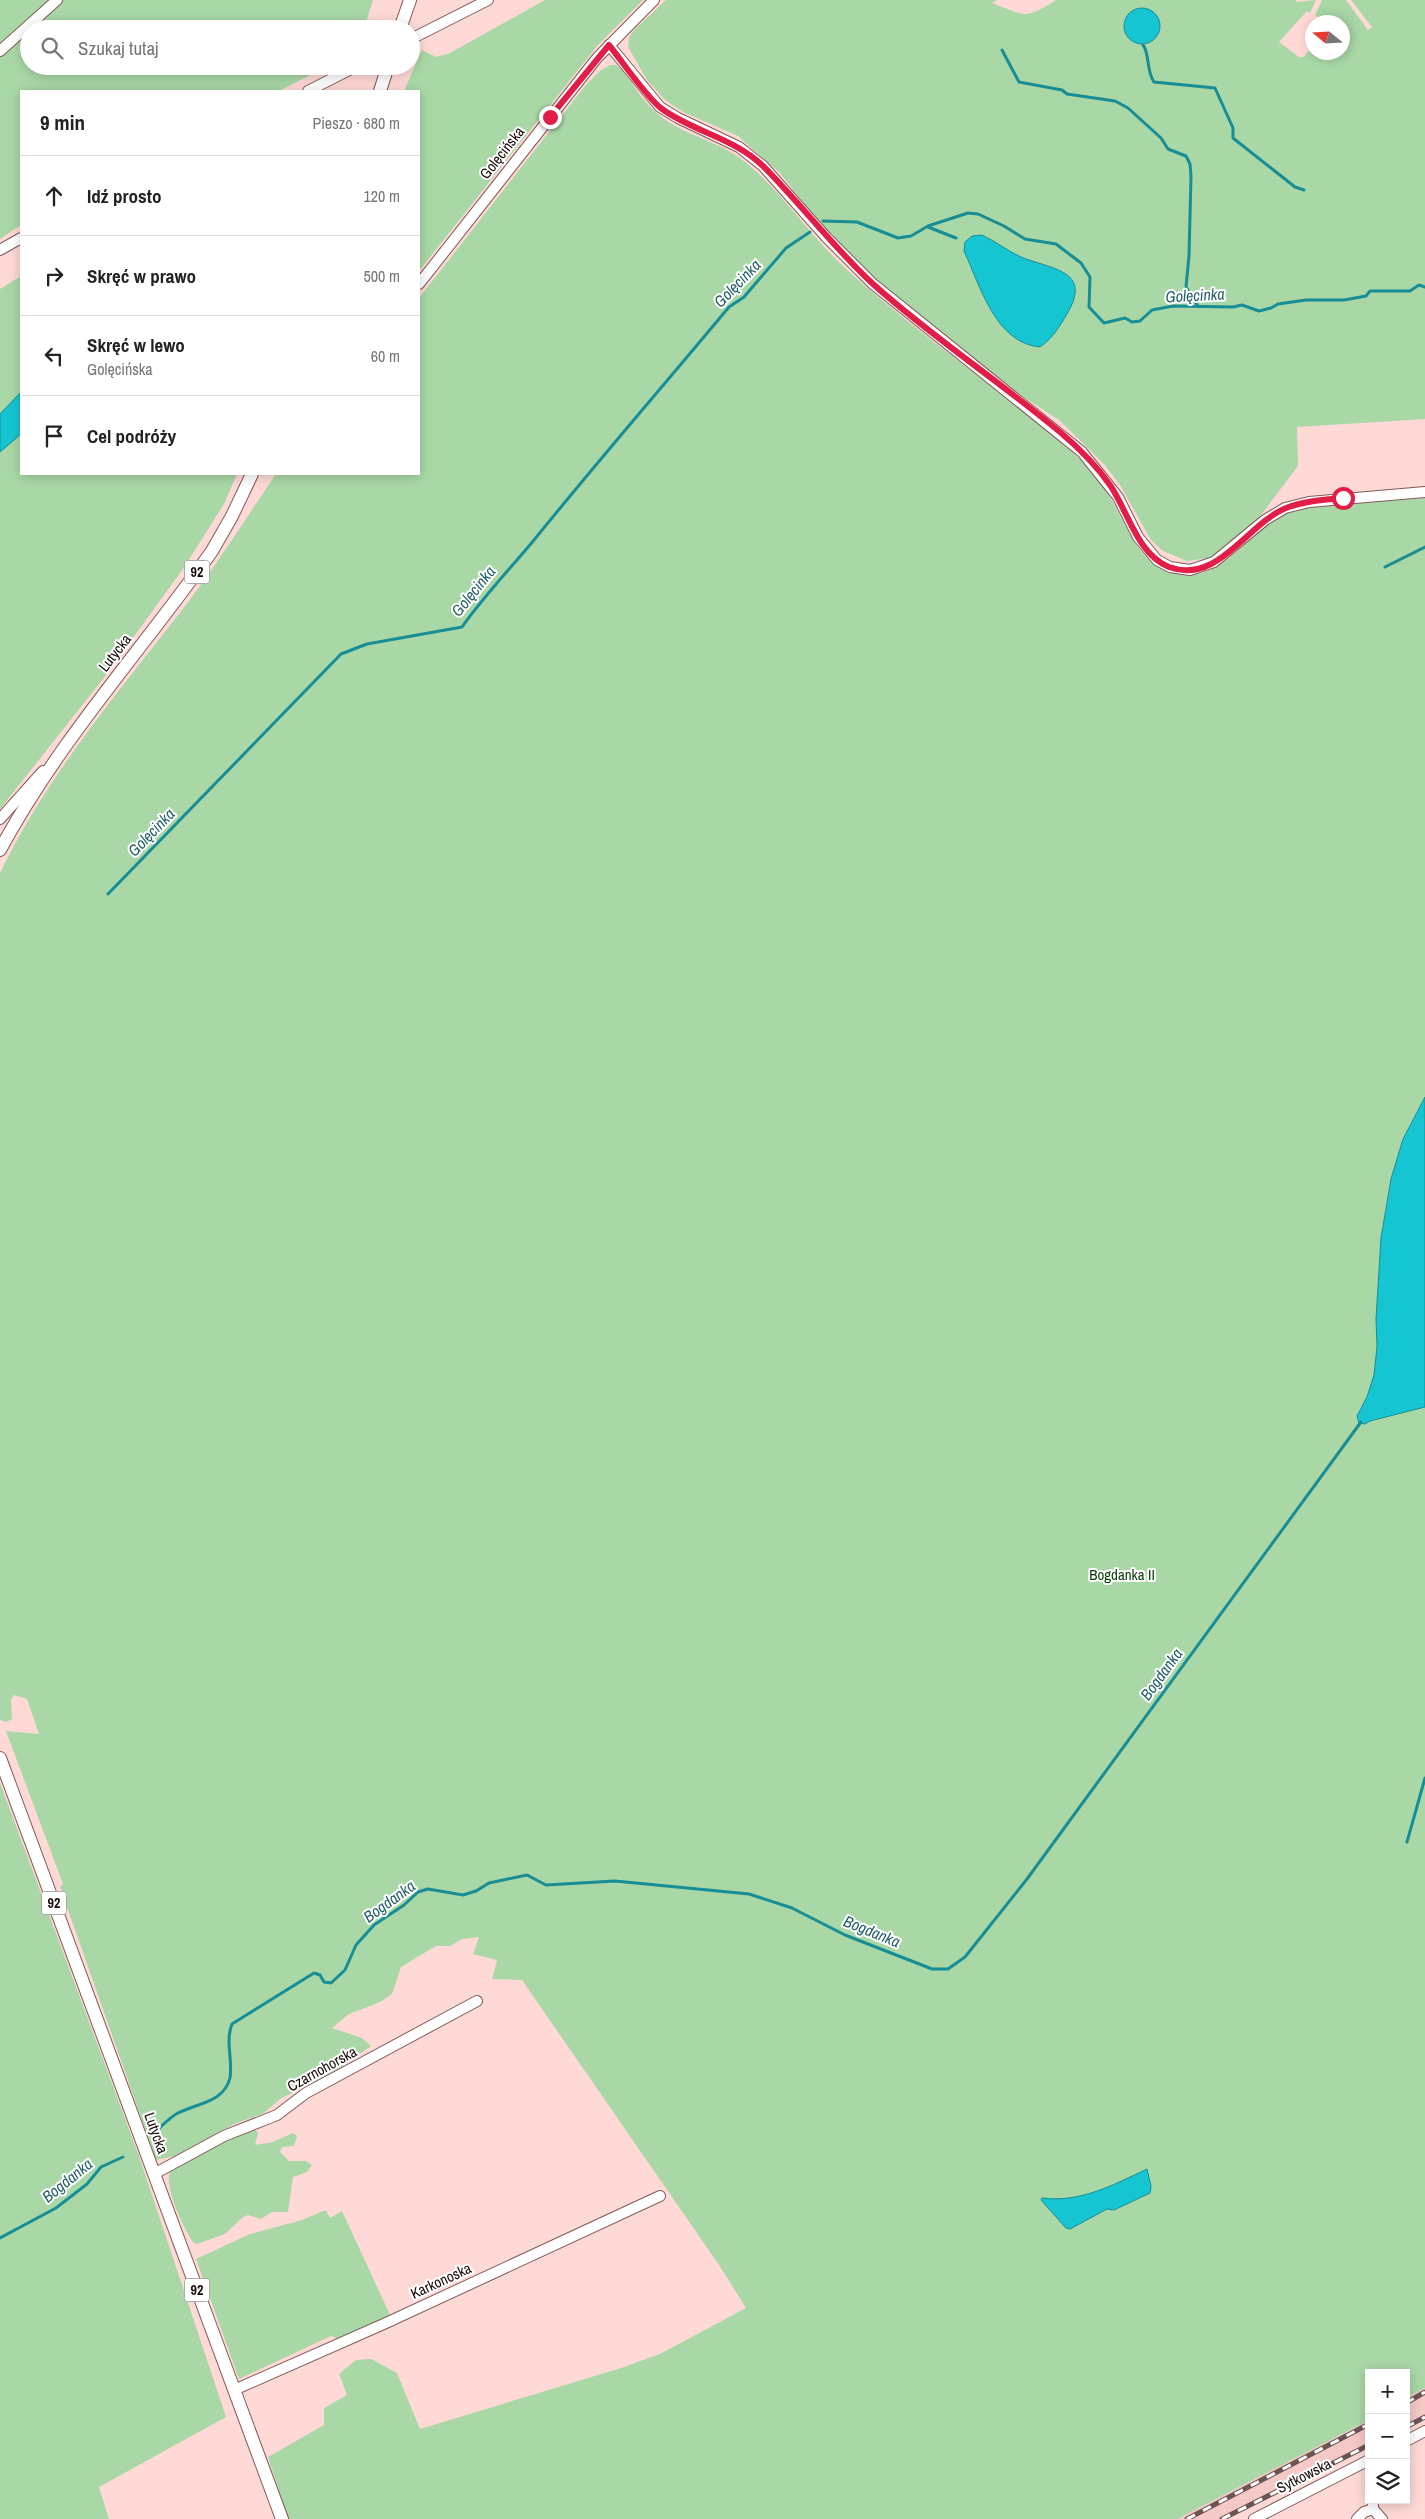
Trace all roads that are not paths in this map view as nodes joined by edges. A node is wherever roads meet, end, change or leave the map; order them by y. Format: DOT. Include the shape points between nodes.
graph roads {
  1 [pos="58,0"];
  2 [pos="410,0"];
  3 [pos="488,0"];
  4 [pos="654,0"];
  5 [pos="35,20"];
  6 [pos="403,20"];
  7 [pos="20,33"];
  8 [pos="420,34"];
  9 [pos="609,45"];
  10 [pos="0,51"];
  11 [pos="340,75"];
  12 [pos="385,75"];
  13 [pos="310,90"];
  14 [pos="380,90"];
  15 [pos="20,239"];
  16 [pos="0,250"];
  17 [pos="420,283"];
  18 [pos="252,475"];
  19 [pos="1425,492"];
  20 [pos="63,748"];
  21 [pos="0,819"];
  22 [pos="0,850"];
  23 [pos="0,1758"];
  24 [pos="477,2001"];
  25 [pos="154,2174"];
  26 [pos="660,2196"];
  27 [pos="234,2390"];
  28 [pos="1425,2431"];
  29 [pos="1410,2439"];
  30 [pos="1365,2466"];
  31 [pos="1373,2504"];
  32 [pos="282,2519"];
  33 [pos="1254,2519"];
  34 [pos="1357,2519"];
  35 [pos="1382,2519"];
  1 -- 5 [label="street"];
  2 -- 6 [label="main road"];
  3 -- 8 [label="street"];
  4 -- 9 [label="street, Golęcińska"];
  7 -- 10 [label="street"];
  9 -- 17 [label="street, Golęcińska"];
  9 -- 19 [label="street" via="660,107 739,147 763,166 873,284 1082,452 1118,497 1138,537 1157,560 1170,567 1190,570 1214,562 1265,520 1285,508 1309,502"];
  11 -- 13 [label="street"];
  12 -- 14 [label="main road"];
  15 -- 16 [label="street"];
  18 -- 20 [label="main road, Lutycka / 92" via="212,551"];
  20 -- 21 [label="street"];
  20 -- 22 [label="main road, Lutycka / 92"];
  23 -- 25 [label="main road, Lutycka / 92"];
  24 -- 25 [label="street, Czarnohorska" via="306,2093 276,2115 224,2136"];
  25 -- 27 [label="main road, Lutycka / 92"];
  26 -- 27 [label="street, Karkonoska"];
  27 -- 32 [label="main road, Lutycka / 92"];
  28 -- 29 [label="street"];
  30 -- 33 [label="street, Sytkowska"];
  31 -- 34 [label="street"];
  31 -- 35 [label="street"];
}
